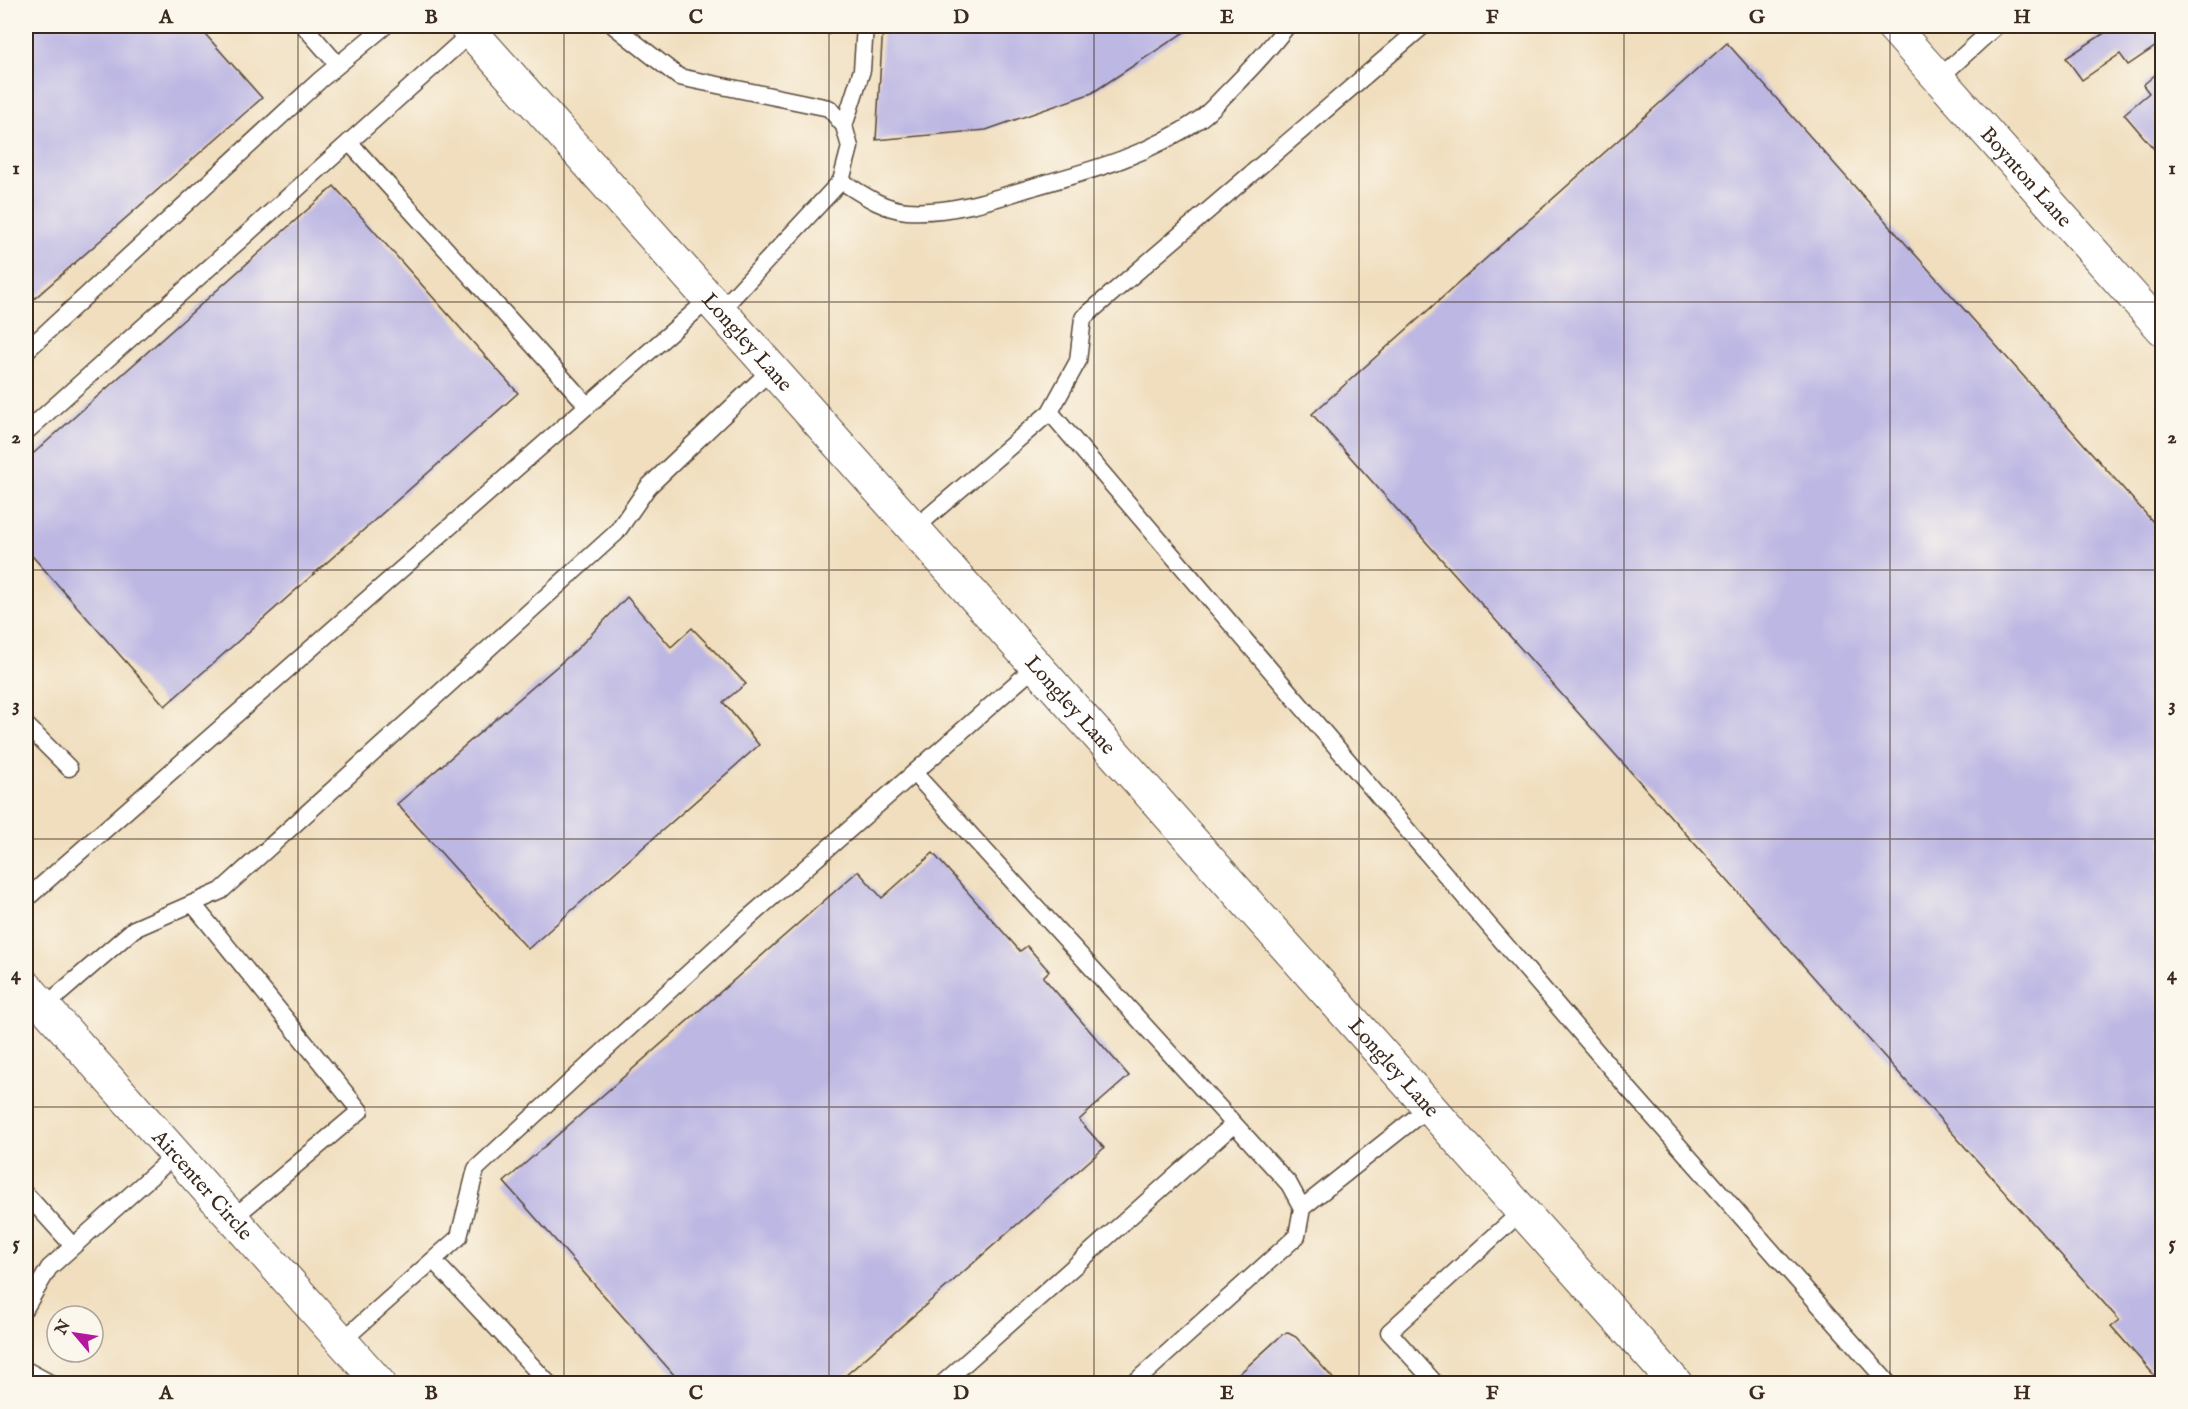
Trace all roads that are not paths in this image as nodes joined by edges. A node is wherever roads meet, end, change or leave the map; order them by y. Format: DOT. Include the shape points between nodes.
graph roads {
  1 [pos="304,26"];
  2 [pos="385,26"];
  3 [pos="614,26"];
  4 [pos="865,26"];
  5 [pos="1287,26"];
  6 [pos="1423,26"];
  7 [pos="1892,26"];
  8 [pos="1996,26"];
  9 [pos="469,29"];
  10 [pos="338,64"];
  11 [pos="1939,78"];
  12 [pos="844,126"];
  13 [pos="349,142"];
  14 [pos="841,181"];
  15 [pos="715,305"];
  16 [pos="2163,329"];
  17 [pos="26,351"];
  18 [pos="772,369"];
  19 [pos="588,406"];
  20 [pos="1050,412"];
  21 [pos="26,432"];
  22 [pos="914,529"];
  23 [pos="1036,666"];
  24 [pos="26,725"];
  25 [pos="69,768"];
  26 [pos="914,773"];
  27 [pos="26,899"];
  28 [pos="193,904"];
  29 [pos="35,996"];
  30 [pos="1429,1107"];
  31 [pos="1234,1124"];
  32 [pos="176,1154"];
  33 [pos="26,1194"];
  34 [pos="1302,1208"];
  35 [pos="1522,1210"];
  36 [pos="233,1218"];
  37 [pos="73,1246"];
  38 [pos="433,1260"];
  39 [pos="26,1307"];
  40 [pos="342,1341"];
  41 [pos="26,1370"];
  42 [pos="377,1382"];
  43 [pos="52,1383"];
  44 [pos="549,1383"];
  45 [pos="942,1383"];
  46 [pos="1133,1383"];
  47 [pos="1436,1383"];
  48 [pos="1676,1383"];
  49 [pos="1889,1383"];
  1 -- 10 [label="lane"];
  2 -- 10 [label="lane"];
  3 -- 12 [label="lane" via="679,77 829,108"];
  4 -- 12 [label="lane" via="862,70"];
  5 -- 14 [label="lane" via="1267,53 1202,118 1160,144 1114,164 977,203 935,210 905,211 877,204"];
  6 -- 20 [label="lane" via="1083,318 1078,361"];
  7 -- 11 [label="street, Boynton Lane"];
  8 -- 11 [label="lane"];
  9 -- 13 [label="lane"];
  9 -- 15 [label="main road, Longley Lane"];
  10 -- 17 [label="lane"];
  11 -- 16 [label="street, Boynton Lane"];
  12 -- 14 [label="lane" via="850,147"];
  13 -- 19 [label="lane"];
  13 -- 21 [label="lane"];
  14 -- 15 [label="lane"];
  15 -- 18 [label="main road, Longley Lane"];
  15 -- 19 [label="lane"];
  18 -- 22 [label="main road, Longley Lane"];
  18 -- 28 [label="lane" via="648,487 616,533 221,891"];
  19 -- 27 [label="lane"];
  20 -- 22 [label="lane"];
  20 -- 49 [label="lane" via="1611,1068"];
  22 -- 23 [label="main road, Longley Lane"];
  23 -- 26 [label="lane"];
  23 -- 30 [label="main road, Longley Lane"];
  24 -- 25 [label="lane"];
  26 -- 31 [label="lane"];
  26 -- 38 [label="lane" via="746,920 476,1169 459,1237"];
  28 -- 29 [label="lane" via="134,929"];
  28 -- 36 [label="lane" via="360,1112"];
  29 -- 32 [label="street, Aircenter Circle"];
  30 -- 34 [label="lane"];
  30 -- 35 [label="main road, Longley Lane"];
  31 -- 34 [label="lane" via="1289,1184"];
  31 -- 45 [label="lane"];
  32 -- 36 [label="street, Aircenter Circle"];
  32 -- 37 [label="lane"];
  33 -- 37 [label="lane"];
  34 -- 46 [label="lane" via="1297,1236"];
  35 -- 47 [label="lane" via="1389,1332"];
  35 -- 48 [label="main road, Longley Lane"];
  36 -- 40 [label="street, Aircenter Circle"];
  37 -- 39 [label="lane" via="49,1268"];
  38 -- 40 [label="lane"];
  38 -- 44 [label="lane"];
  40 -- 42 [label="street, Aircenter Circle"];
  41 -- 43 [label="lane"];
}
